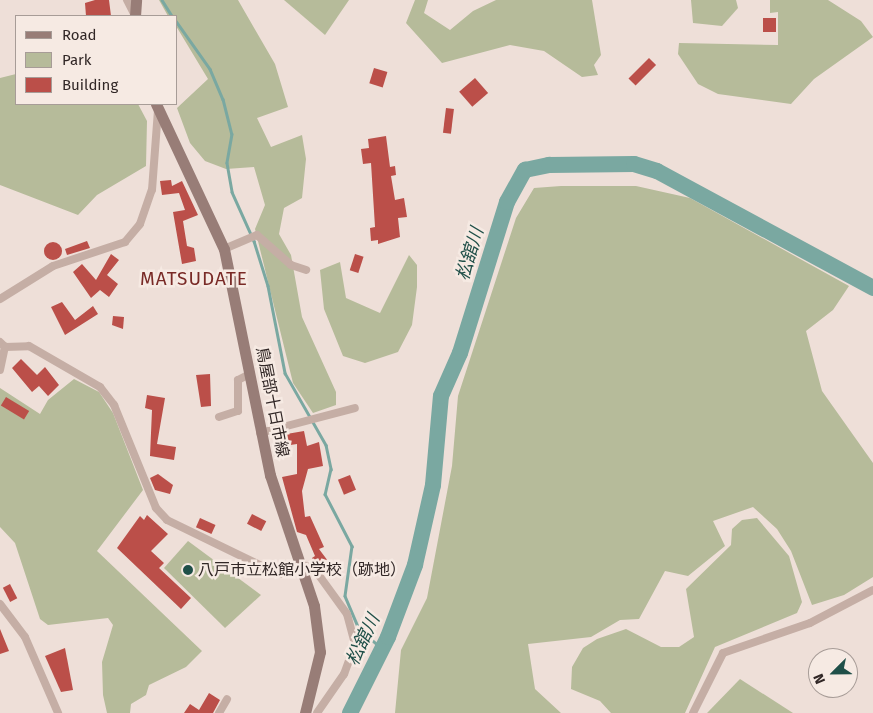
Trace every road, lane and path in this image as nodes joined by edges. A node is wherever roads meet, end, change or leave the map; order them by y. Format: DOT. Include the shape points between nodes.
graph roads {
  1 [pos="127,0"];
  2 [pos="136,0"];
  3 [pos="134,15"];
  4 [pos="135,15"];
  5 [pos="157,106"];
  6 [pos="224,249"];
  7 [pos="306,270"];
  8 [pos="0,299"];
  9 [pos="3,345"];
  10 [pos="0,370"];
  11 [pos="248,375"];
  12 [pos="355,408"];
  13 [pos="219,417"];
  14 [pos="260,433"];
  15 [pos="300,569"];
  16 [pos="873,590"];
  17 [pos="0,604"];
  18 [pos="227,699"];
  19 [pos="58,713"];
  20 [pos="220,713"];
  21 [pos="305,713"];
  22 [pos="317,713"];
  23 [pos="693,713"];
  1 -- 3 [label="street"];
  2 -- 4 [label="main road"];
  5 -- 6 [label="main road, 鳥屋部十日市線"];
  5 -- 8 [label="street" via="152,190 140,224 125,242 53,266"];
  6 -- 7 [label="street" via="257,235 291,266"];
  6 -- 11 [label="main road, 鳥屋部十日市線" via="243,328"];
  9 -- 10 [label="street"];
  9 -- 15 [label="street" via="29,346 100,387 114,405 156,508 167,520 272,571 282,574"];
  11 -- 13 [label="street" via="238,380 238,411"];
  11 -- 14 [label="main road, 鳥屋部十日市線"];
  12 -- 14 [label="street"];
  14 -- 15 [label="main road, 鳥屋部十日市線"];
  15 -- 21 [label="main road, 鳥屋部十日市線" via="314,606 320,652"];
  15 -- 22 [label="street" via="311,567 337,598 355,644 344,674"];
  16 -- 23 [label="street" via="810,623 723,653"];
  17 -- 19 [label="street" via="25,637"];
  18 -- 20 [label="street"];
}
